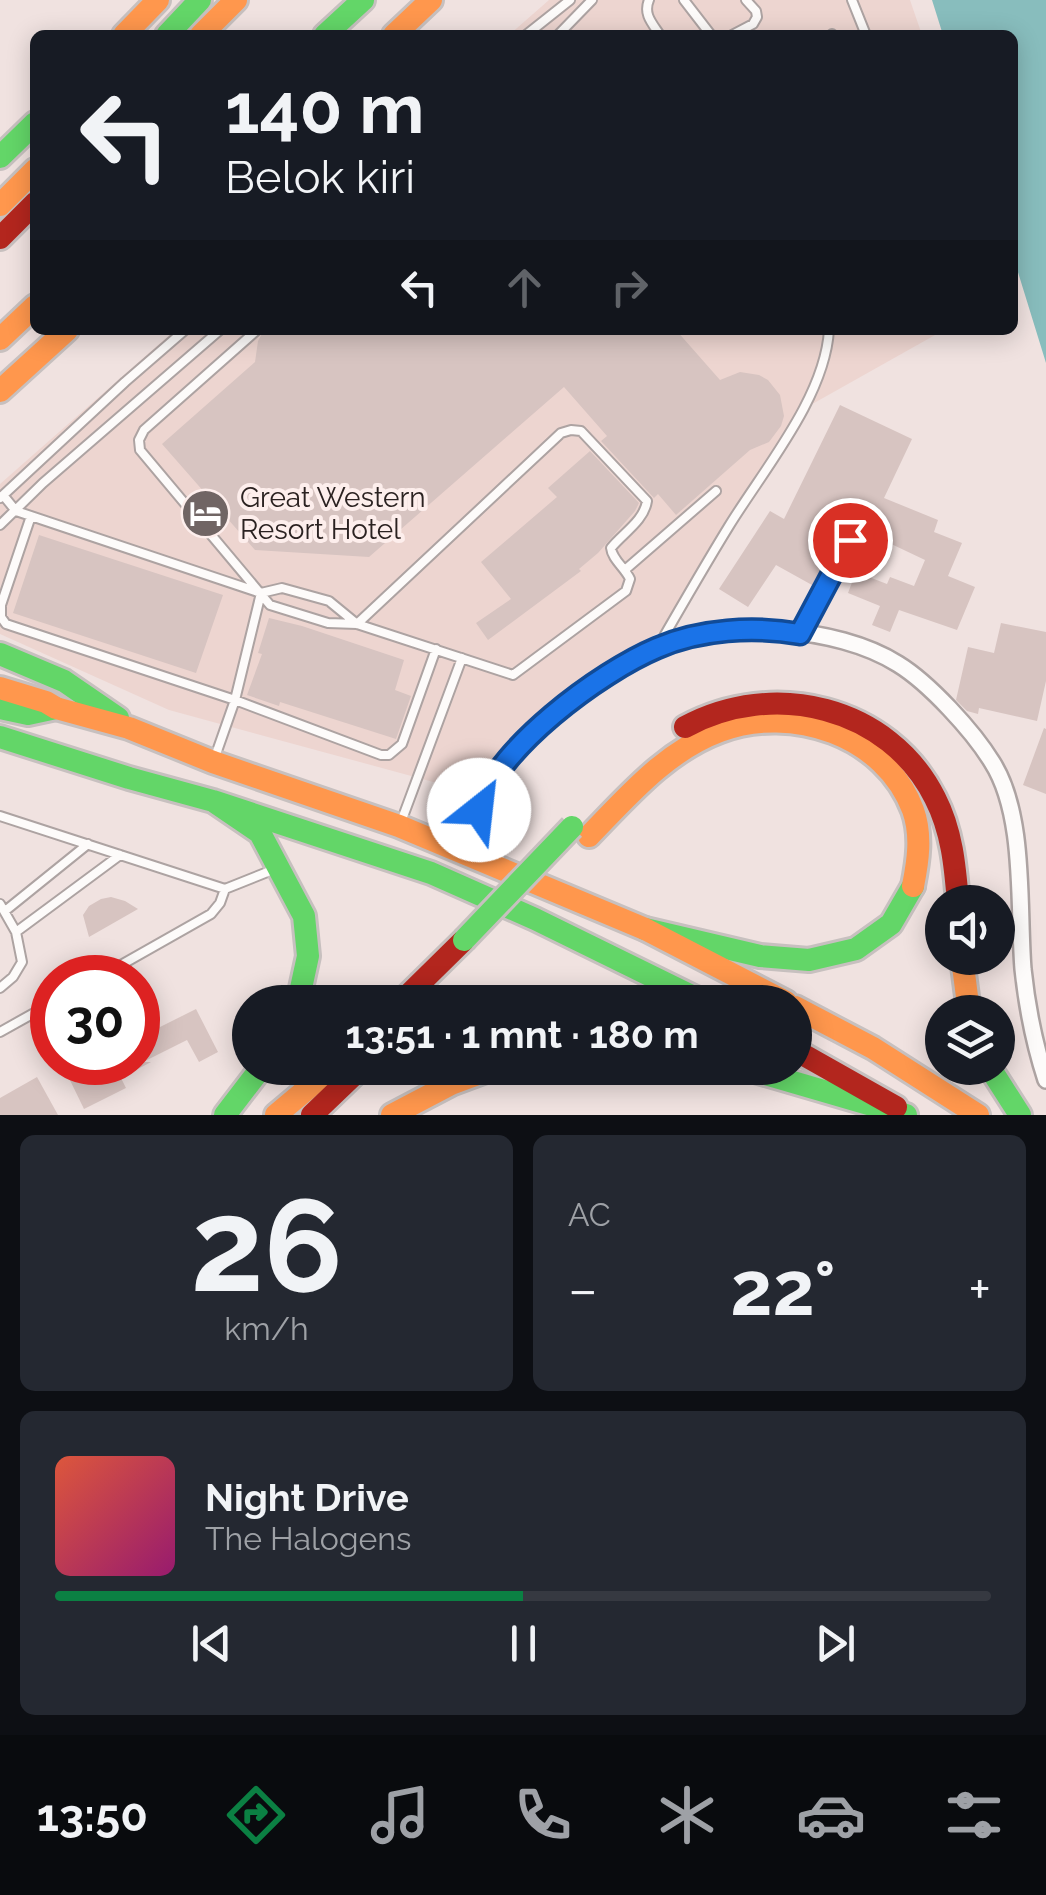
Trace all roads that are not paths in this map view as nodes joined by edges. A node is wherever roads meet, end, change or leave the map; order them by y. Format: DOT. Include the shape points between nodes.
graph roads {
  1 [pos="132,0"];
  2 [pos="158,0"];
  3 [pos="200,0"];
  4 [pos="236,0"];
  5 [pos="363,0"];
  6 [pos="431,0"];
  7 [pos="570,0"];
  8 [pos="592,0"];
  9 [pos="648,0"];
  10 [pos="684,0"];
  11 [pos="746,0"];
  12 [pos="852,0"];
  13 [pos="127,30"];
  14 [pos="129,30"];
  15 [pos="172,30"];
  16 [pos="206,30"];
  17 [pos="330,30"];
  18 [pos="399,30"];
  19 [pos="532,30"];
  20 [pos="563,30"];
  21 [pos="657,30"];
  22 [pos="707,30"];
  23 [pos="741,30"];
  24 [pos="864,30"];
  25 [pos="30,127"];
  26 [pos="0,157"];
  27 [pos="30,175"];
  28 [pos="0,205"];
  29 [pos="30,209"];
  30 [pos="0,238"];
  31 [pos="30,311"];
  32 [pos="62,335"];
  33 [pos="179,335"];
  34 [pos="214,335"];
  35 [pos="251,335"];
  36 [pos="828,335"];
  37 [pos="0,338"];
  38 [pos="0,392"];
  39 [pos="716,491"];
  40 [pos="2,497"];
  41 [pos="16,511"];
  42 [pos="30,516"];
  43 [pos="0,525"];
  44 [pos="850,540"];
  45 [pos="626,570"];
  46 [pos="260,593"];
  47 [pos="357,624"];
  48 [pos="800,634"];
  49 [pos="658,647"];
  50 [pos="436,649"];
  51 [pos="0,654"];
  52 [pos="462,658"];
  53 [pos="0,688"];
  54 [pos="235,700"];
  55 [pos="0,708"];
  56 [pos="56,708"];
  57 [pos="129,728"];
  58 [pos="0,737"];
  59 [pos="30,748"];
  60 [pos="0,756"];
  61 [pos="214,762"];
  62 [pos="213,801"];
  63 [pos="0,816"];
  64 [pos="399,826"];
  65 [pos="581,831"];
  66 [pos="88,844"];
  67 [pos="120,855"];
  68 [pos="280,867"];
  69 [pos="502,868"];
  70 [pos="957,885"];
  71 [pos="225,889"];
  72 [pos="3,908"];
  73 [pos="645,929"];
  74 [pos="16,932"];
  75 [pos="473,944"];
  76 [pos="139,955"];
  77 [pos="302,985"];
  78 [pos="422,985"];
  79 [pos="440,985"];
  80 [pos="670,985"];
  81 [pos="753,985"];
  82 [pos="0,988"];
  83 [pos="30,1015"];
  84 [pos="812,1016"];
  85 [pos="0,1032"];
  86 [pos="812,1059"];
  87 [pos="1046,1080"];
  88 [pos="248,1085"];
  89 [pos="312,1085"];
  90 [pos="343,1085"];
  91 [pos="449,1085"];
  92 [pos="804,1085"];
  93 [pos="1001,1085"];
  94 [pos="226,1115"];
  95 [pos="276,1115"];
  96 [pos="312,1115"];
  97 [pos="392,1115"];
  98 [pos="907,1115"];
  99 [pos="978,1115"];
  100 [pos="1020,1115"];
  1 -- 13 [label="main road"];
  2 -- 14 [label="main road"];
  3 -- 15 [label="main road"];
  4 -- 16 [label="main road"];
  5 -- 17 [label="main road"];
  6 -- 18 [label="main road"];
  7 -- 19 [label="lane"];
  8 -- 20 [label="lane"];
  9 -- 21 [label="lane" via="645,8"];
  10 -- 22 [label="lane"];
  11 -- 23 [label="lane" via="756,17"];
  12 -- 24 [label="lane"];
  25 -- 26 [label="main road"];
  27 -- 28 [label="main road"];
  29 -- 30 [label="main road"];
  31 -- 37 [label="main road"];
  32 -- 38 [label="main road"];
  33 -- 40 [label="lane"];
  34 -- 41 [label="lane"];
  35 -- 46 [label="lane" via="139,440 140,450"];
  36 -- 49 [label="lane" via="820,378 806,404"];
  39 -- 45 [label="lane"];
  40 -- 41 [label="lane"];
  41 -- 42 [label="lane"];
  41 -- 43 [label="lane"];
  42 -- 46 [label="lane"];
  42 -- 54 [label="lane" via="1,605 6,624"];
  44 -- 48 [label="lane"];
  45 -- 47 [label="lane" via="611,548 642,516 647,501 581,431 571,430"];
  45 -- 52 [label="lane" via="626,591 513,676"];
  46 -- 47 [label="lane" via="270,605 328,623"];
  46 -- 47 [label="lane" via="282,588 329,602"];
  46 -- 54 [label="lane"];
  47 -- 50 [label="lane"];
  48 -- 49 [label="street" via="734,630"];
  48 -- 87 [label="street" via="840,640 899,664 925,684 993,763 1011,811 1028,1008"];
  49 -- 69 [label="street" via="552,716 489,784 480,835"];
  50 -- 52 [label="lane"];
  50 -- 54 [label="lane" via="402,744 389,754"];
  51 -- 57 [label="main road" via="64,681"];
  52 -- 64 [label="lane"];
  53 -- 56 [label="main road"];
  54 -- 61 [label="lane"];
  55 -- 56 [label="main road" via="28,715"];
  56 -- 57 [label="main road"];
  57 -- 61 [label="main road"];
  58 -- 59 [label="main road"];
  59 -- 60 [label="main road"];
  59 -- 62 [label="main road"];
  61 -- 64 [label="main road"];
  62 -- 68 [label="main road" via="260,833"];
  62 -- 80 [label="main road" via="431,873"];
  63 -- 66 [label="lane"];
  64 -- 69 [label="main road"];
  65 -- 70 [label="main road" via="640,760 692,722 723,710 792,702 854,718 903,752 924,776 947,824"];
  65 -- 73 [label="main road" via="697,742 772,722 824,728 871,750 891,768 914,809 920,832 915,881 905,905 861,947 810,960 777,959"];
  65 -- 75 [label="main road, bridge"];
  66 -- 67 [label="lane"];
  66 -- 72 [label="lane"];
  67 -- 71 [label="lane"];
  67 -- 74 [label="lane"];
  68 -- 71 [label="lane"];
  68 -- 77 [label="main road" via="304,916 308,956"];
  69 -- 73 [label="main road"];
  71 -- 76 [label="lane" via="211,914"];
  72 -- 74 [label="lane"];
  73 -- 81 [label="main road"];
  74 -- 82 [label="lane" via="22,962"];
  75 -- 78 [label="main road"];
  75 -- 79 [label="main road"];
  83 -- 85 [label="lane"];
  84 -- 99 [label="main road"];
  86 -- 98 [label="main road"];
  88 -- 94 [label="main road"];
  89 -- 95 [label="main road"];
  90 -- 96 [label="main road"];
  91 -- 97 [label="main road"];
  92 -- 98 [label="main road"];
  93 -- 100 [label="main road"];
}
